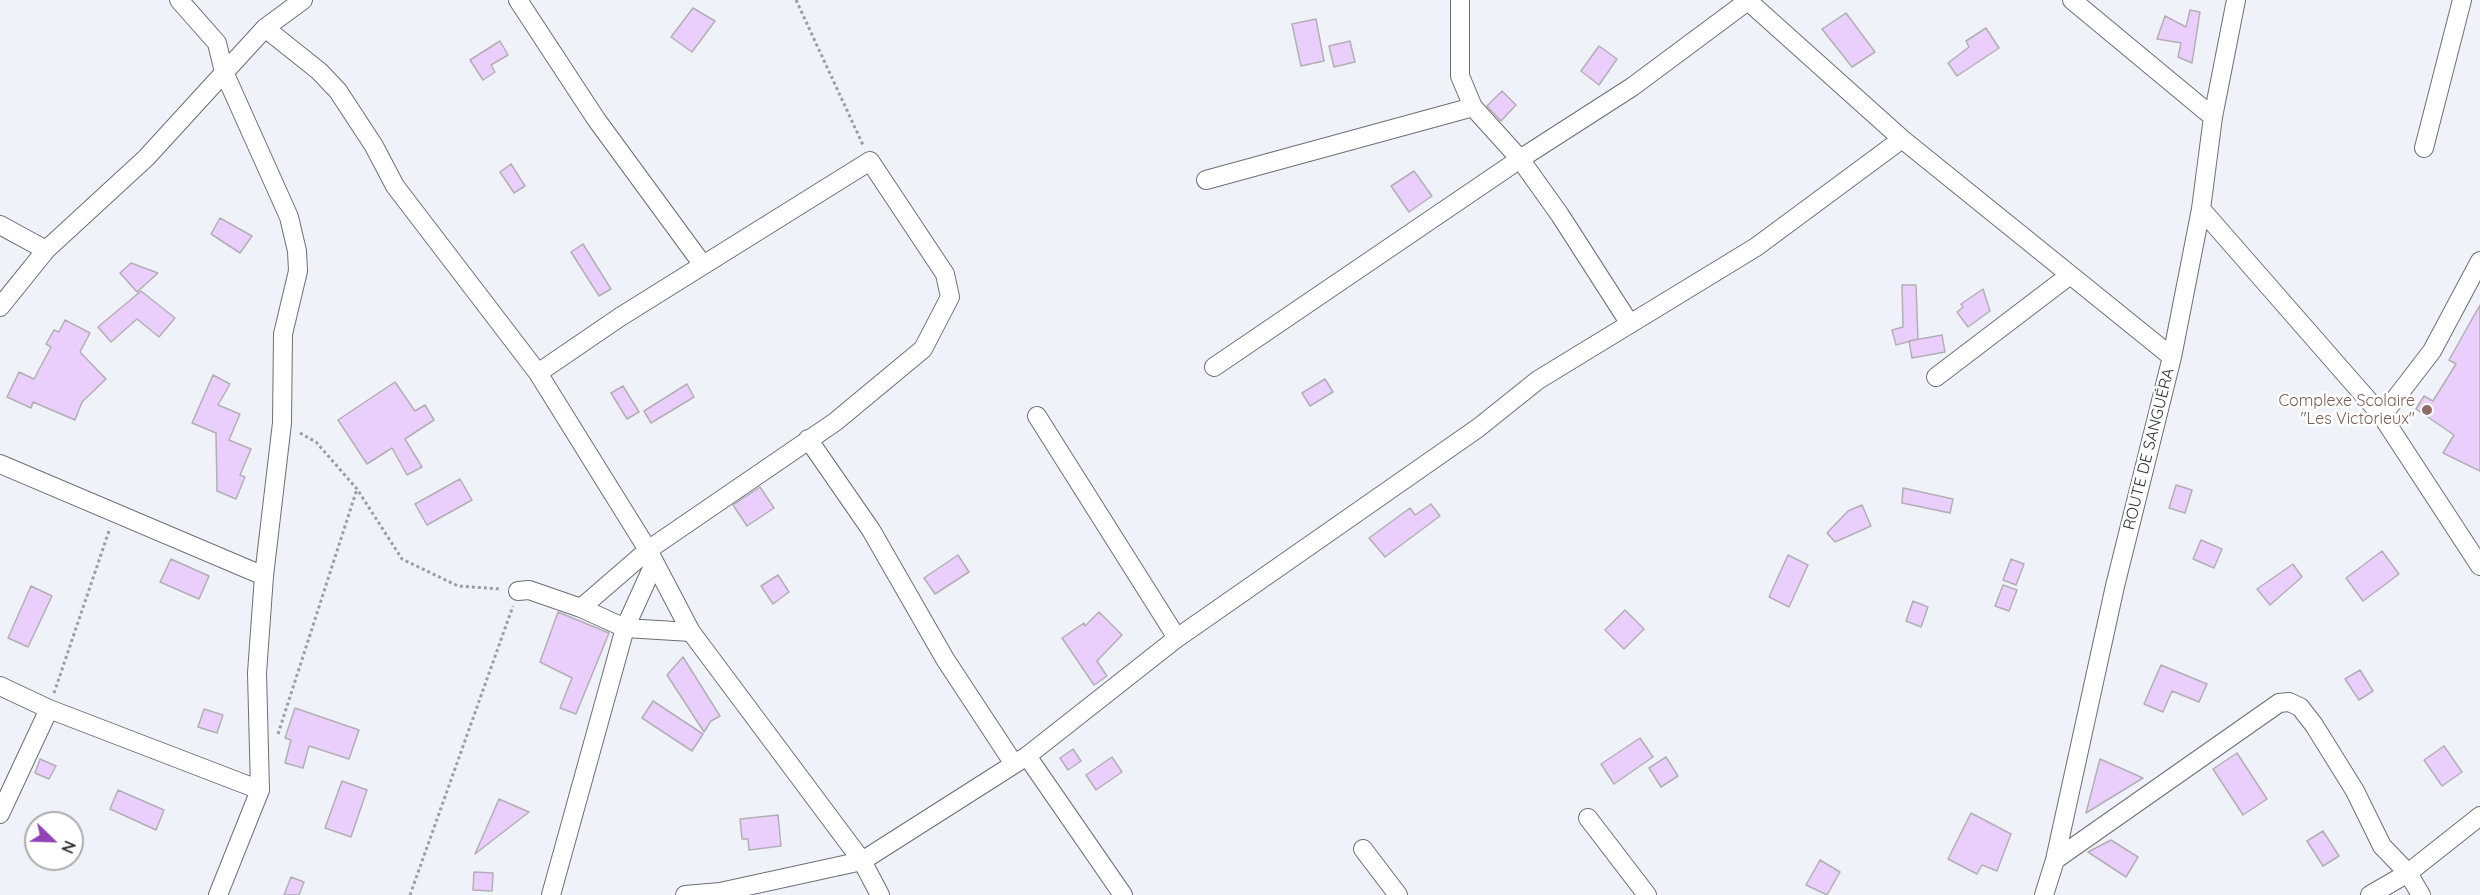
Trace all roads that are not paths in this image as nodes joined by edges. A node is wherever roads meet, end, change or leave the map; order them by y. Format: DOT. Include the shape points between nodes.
graph roads {
  1 [pos="179,0"];
  2 [pos="303,0"];
  3 [pos="518,0"];
  4 [pos="1460,0"];
  5 [pos="1748,0"];
  6 [pos="2072,0"];
  7 [pos="2236,0"];
  8 [pos="2462,0"];
  9 [pos="266,28"];
  10 [pos="224,72"];
  11 [pos="1473,107"];
  12 [pos="2213,117"];
  13 [pos="1902,139"];
  14 [pos="2424,148"];
  15 [pos="1520,159"];
  16 [pos="1206,180"];
  17 [pos="2201,209"];
  18 [pos="0,225"];
  19 [pos="46,250"];
  20 [pos="2480,261"];
  21 [pos="703,266"];
  22 [pos="2070,275"];
  23 [pos="0,307"];
  24 [pos="1630,324"];
  25 [pos="2172,357"];
  26 [pos="1214,367"];
  27 [pos="538,373"];
  28 [pos="1936,377"];
  29 [pos="1037,416"];
  30 [pos="2382,416"];
  31 [pos="808,439"];
  32 [pos="0,464"];
  33 [pos="651,557"];
  34 [pos="2480,566"];
  35 [pos="264,576"];
  36 [pos="518,591"];
  37 [pos="581,608"];
  38 [pos="625,628"];
  39 [pos="691,632"];
  40 [pos="1177,638"];
  41 [pos="0,686"];
  42 [pos="49,709"];
  43 [pos="1021,760"];
  44 [pos="260,790"];
  45 [pos="0,814"];
  46 [pos="2480,816"];
  47 [pos="1588,818"];
  48 [pos="1364,849"];
  49 [pos="2055,860"];
  50 [pos="862,861"];
  51 [pos="2408,873"];
  52 [pos="218,895"];
  53 [pos="551,895"];
  54 [pos="685,895"];
  55 [pos="880,895"];
  56 [pos="1123,895"];
  57 [pos="1398,895"];
  58 [pos="1647,895"];
  59 [pos="2044,895"];
  60 [pos="2370,895"];
  61 [pos="2421,895"];
  1 -- 10 [label="street" via="217,43"];
  2 -- 9 [label="street"];
  3 -- 21 [label="street" via="597,119"];
  4 -- 11 [label="street" via="1460,76"];
  5 -- 13 [label="street"];
  5 -- 15 [label="street" via="1632,87"];
  6 -- 12 [label="street"];
  7 -- 12 [label="street, ROUTE DE SANGUÉRA"];
  8 -- 14 [label="street"];
  9 -- 10 [label="street"];
  9 -- 27 [label="street" via="338,91 395,186"];
  10 -- 19 [label="street" via="146,158"];
  10 -- 35 [label="street" via="290,217 297,251 298,271 283,334 282,423"];
  11 -- 15 [label="street"];
  11 -- 16 [label="street"];
  12 -- 17 [label="street, ROUTE DE SANGUÉRA"];
  13 -- 22 [label="street"];
  13 -- 24 [label="street" via="1756,247"];
  15 -- 24 [label="street"];
  15 -- 26 [label="street"];
  17 -- 25 [label="street, ROUTE DE SANGUÉRA"];
  17 -- 30 [label="street"];
  18 -- 19 [label="street"];
  19 -- 23 [label="street"];
  20 -- 30 [label="street" via="2432,351"];
  21 -- 27 [label="street"];
  21 -- 31 [label="street" via="870,161 945,274 950,297 923,349 835,422"];
  22 -- 25 [label="street"];
  22 -- 28 [label="street"];
  24 -- 40 [label="street" via="1538,380 1478,428"];
  25 -- 49 [label="street, ROUTE DE SANGUÉRA" via="2115,586"];
  27 -- 33 [label="street"];
  29 -- 40 [label="street"];
  30 -- 34 [label="street"];
  31 -- 33 [label="street"];
  31 -- 43 [label="street" via="871,530 945,659"];
  32 -- 35 [label="street"];
  33 -- 37 [label="street"];
  33 -- 38 [label="street"];
  33 -- 39 [label="street"];
  35 -- 44 [label="street" via="257,673"];
  36 -- 37 [label="street" via="530,590"];
  37 -- 38 [label="street"];
  38 -- 39 [label="street"];
  38 -- 53 [label="street"];
  39 -- 50 [label="street"];
  40 -- 43 [label="street"];
  41 -- 42 [label="street"];
  42 -- 44 [label="street"];
  42 -- 45 [label="street"];
  43 -- 50 [label="street"];
  43 -- 56 [label="street"];
  44 -- 52 [label="street"];
  46 -- 51 [label="street"];
  47 -- 58 [label="street"];
  48 -- 57 [label="street"];
  49 -- 51 [label="street" via="2279,703 2289,702 2300,706 2314,725 2355,791 2382,846"];
  49 -- 59 [label="street, ROUTE DE SANGUÉRA"];
  50 -- 54 [label="street" via="720,892"];
  50 -- 55 [label="street"];
  51 -- 60 [label="street"];
  51 -- 61 [label="street"];
}
